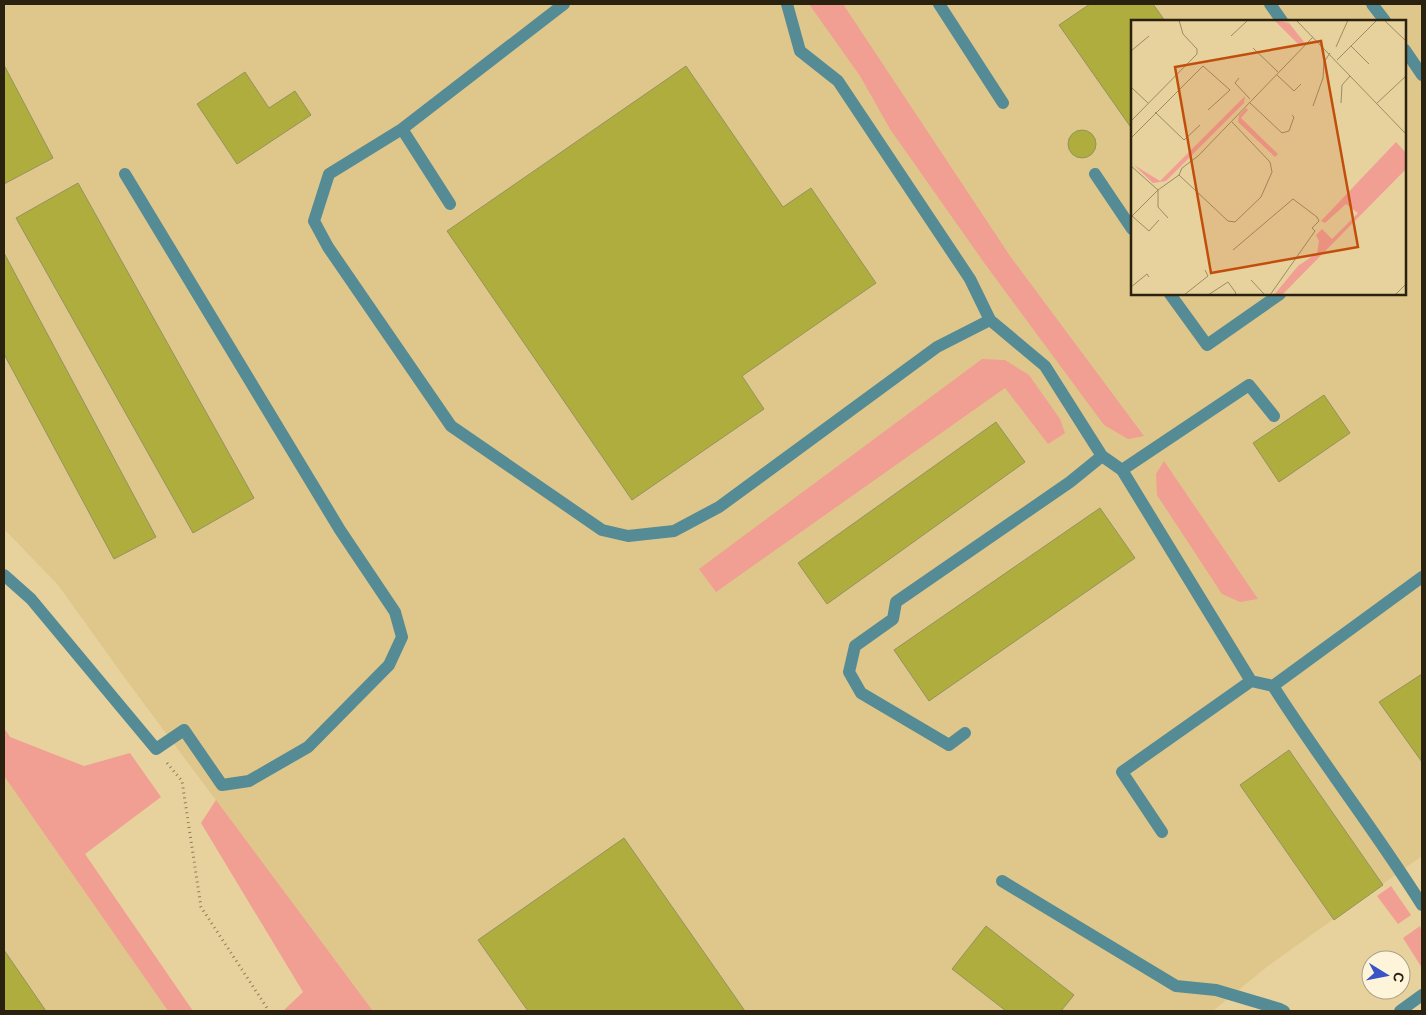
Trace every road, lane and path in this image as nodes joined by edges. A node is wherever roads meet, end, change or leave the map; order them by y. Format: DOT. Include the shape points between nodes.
graph roads {
  1 [pos="564,4"];
  2 [pos="787,4"];
  3 [pos="939,4"];
  4 [pos="1270,4"];
  5 [pos="1372,4"];
  6 [pos="1281,20"];
  7 [pos="1384,20"];
  8 [pos="1406,51"];
  9 [pos="1422,75"];
  10 [pos="1003,103"];
  11 [pos="402,129"];
  12 [pos="125,174"];
  13 [pos="1095,174"];
  14 [pos="450,204"];
  15 [pos="1131,228"];
  16 [pos="1171,295"];
  17 [pos="1279,295"];
  18 [pos="990,320"];
  19 [pos="1274,416"];
  20 [pos="1102,456"];
  21 [pos="1122,470"];
  22 [pos="4,575"];
  23 [pos="1422,577"];
  24 [pos="1251,681"];
  25 [pos="1272,686"];
  26 [pos="966,733"];
  27 [pos="156,750"];
  28 [pos="1162,832"];
  29 [pos="1002,881"];
  30 [pos="1422,905"];
  31 [pos="1422,995"];
  32 [pos="269,1011"];
  33 [pos="1284,1011"];
  34 [pos="1400,1011"];
  1 -- 11 [label="street"];
  2 -- 18 [label="street" via="800,51 838,81 970,279"];
  3 -- 10 [label="street"];
  4 -- 6 [label="street"];
  5 -- 7 [label="street"];
  8 -- 9 [label="street"];
  11 -- 14 [label="street"];
  11 -- 18 [label="street" via="329,174 314,221 328,247 451,426 602,530 628,536 674,530 719,507 937,347"];
  12 -- 27 [label="street" via="340,530 395,612 402,637 389,665 308,747 249,781 222,786 184,730"];
  13 -- 15 [label="street"];
  16 -- 17 [label="street" via="1207,345"];
  18 -- 20 [label="street" via="1044,366"];
  19 -- 21 [label="street" via="1249,385"];
  20 -- 21 [label="street"];
  20 -- 26 [label="street" via="1070,482 896,602 893,618 855,646 849,672 861,694 949,745"];
  21 -- 24 [label="street"];
  22 -- 27 [label="street" via="31,599"];
  23 -- 25 [label="street"];
  24 -- 25 [label="street"];
  24 -- 28 [label="street" via="1122,772"];
  25 -- 30 [label="street"];
  27 -- 32 [label="path" via="182,780 201,907"];
  29 -- 33 [label="street" via="1176,986 1216,990"];
  31 -- 34 [label="street"];
}
